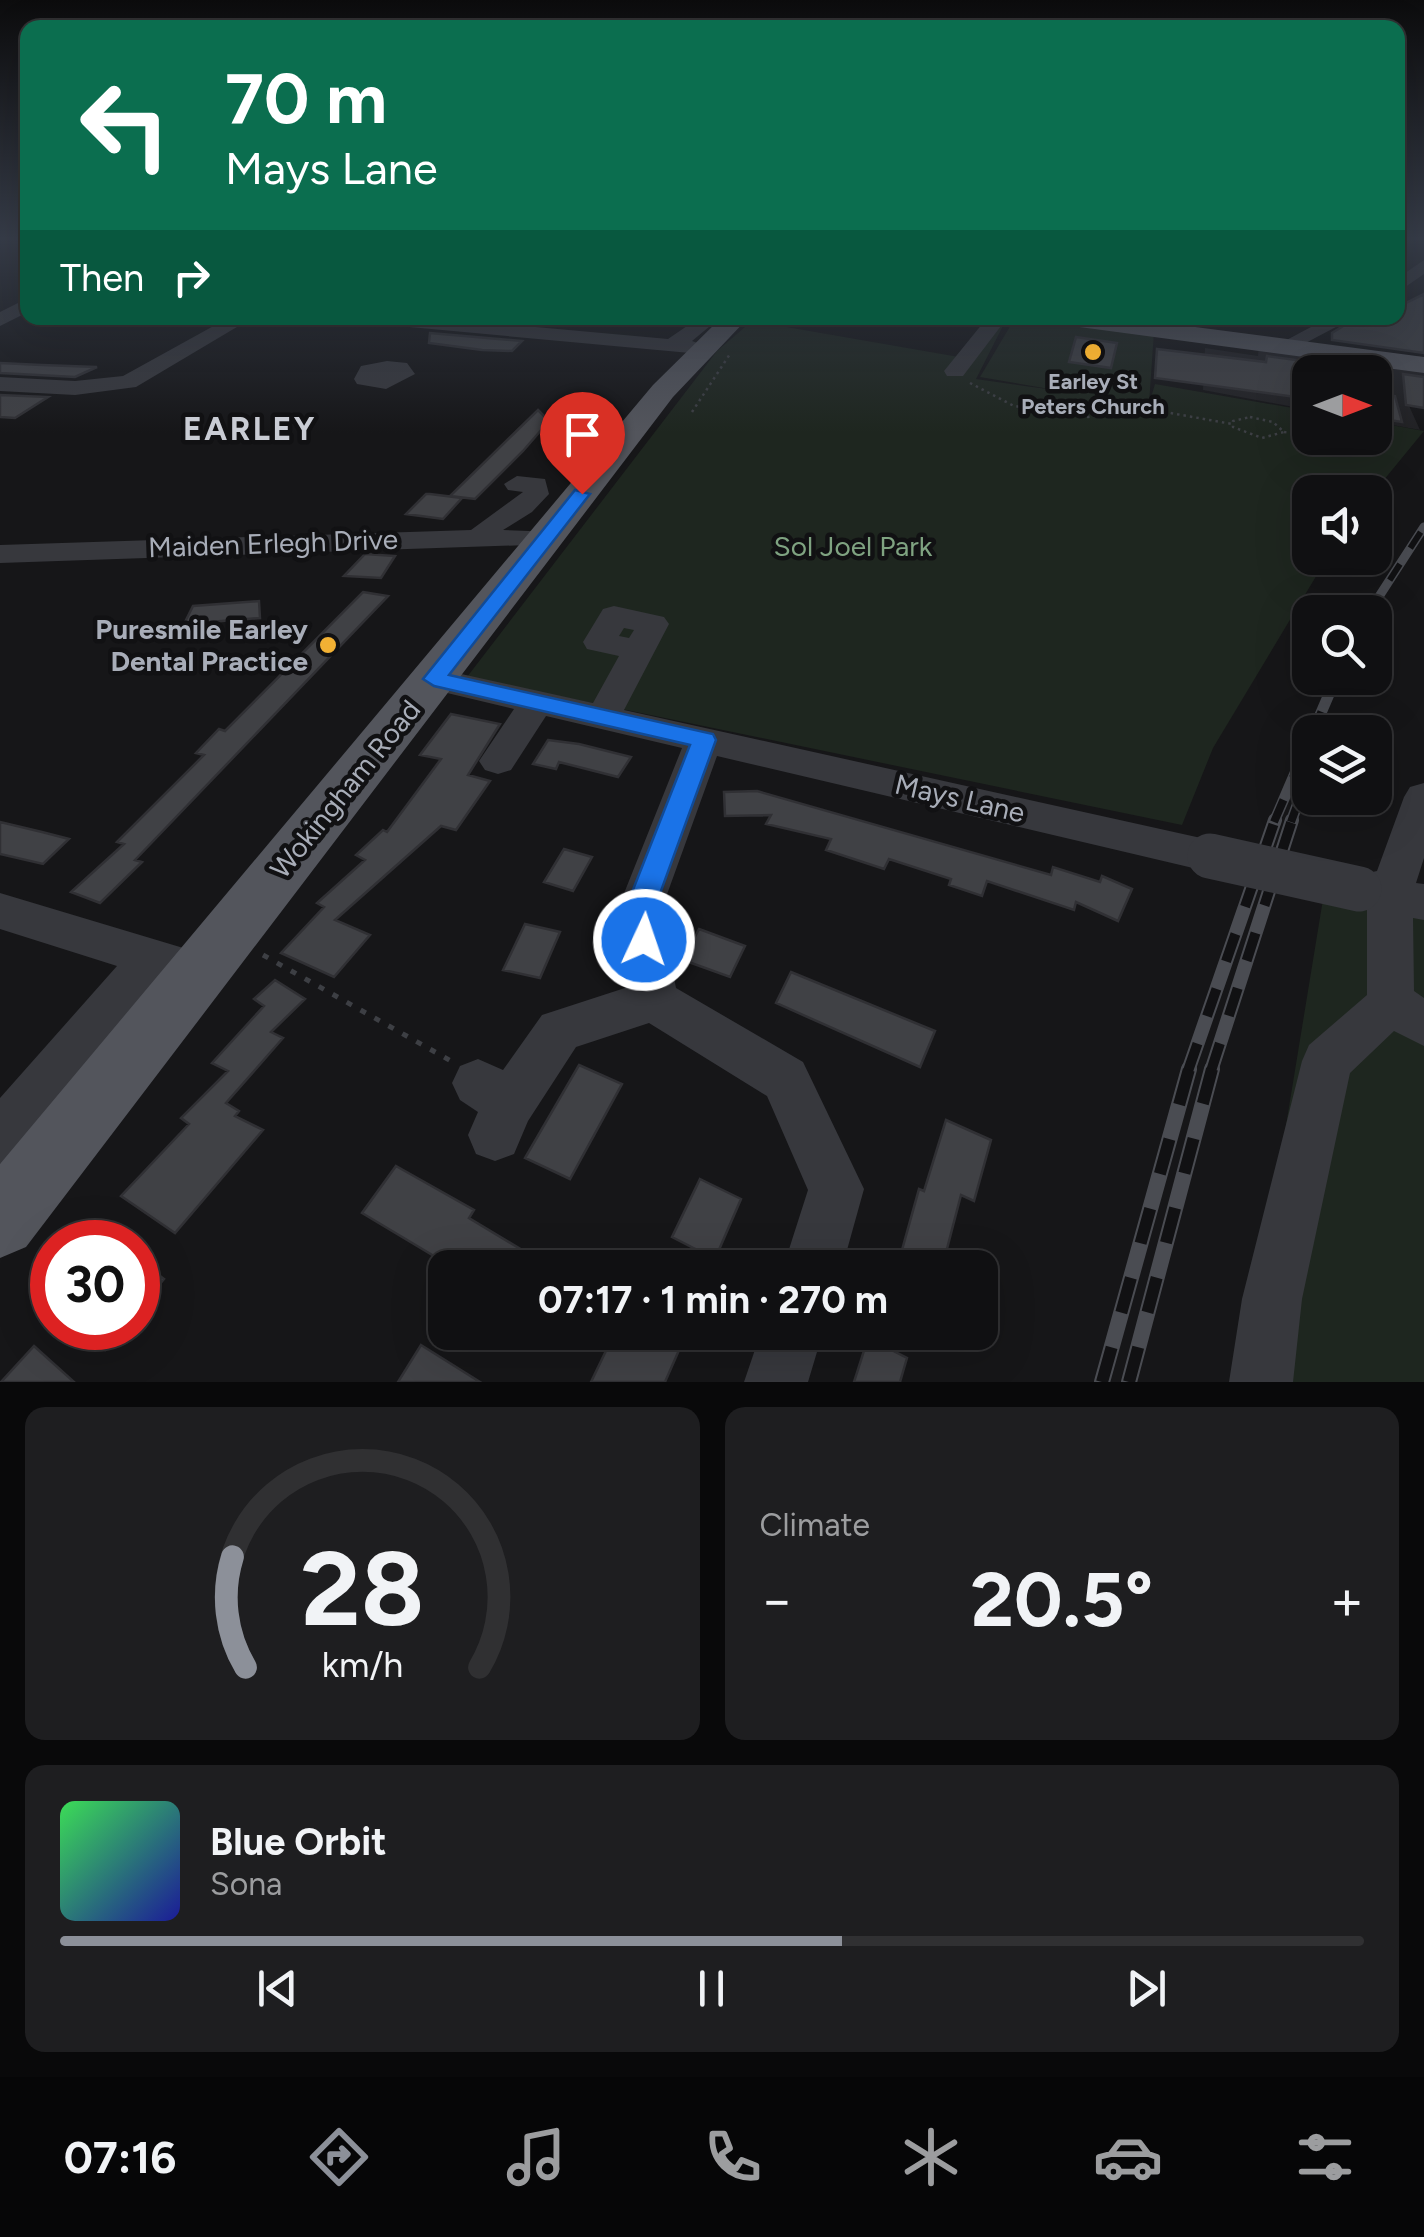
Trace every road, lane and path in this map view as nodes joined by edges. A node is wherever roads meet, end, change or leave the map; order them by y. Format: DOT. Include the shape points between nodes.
graph roads {
  1 [pos="230,325"];
  2 [pos="448,325"];
  3 [pos="464,325"];
  4 [pos="723,325"];
  5 [pos="991,325"];
  6 [pos="1138,325"];
  7 [pos="1328,325"];
  8 [pos="696,341"];
  9 [pos="1289,344"];
  10 [pos="1356,354"];
  11 [pos="408,356"];
  12 [pos="1424,365"];
  13 [pos="955,371"];
  14 [pos="0,384"];
  15 [pos="692,412"];
  16 [pos="1232,424"];
  17 [pos="1284,432"];
  18 [pos="1292,433"];
  19 [pos="517,484"];
  20 [pos="0,536"];
  21 [pos="481,536"];
  22 [pos="546,538"];
  23 [pos="359,539"];
  24 [pos="310,541"];
  25 [pos="76,542"];
  26 [pos="0,554"];
  27 [pos="0,574"];
  28 [pos="639,650"];
  29 [pos="434,679"];
  30 [pos="536,702"];
  31 [pos="603,716"];
  32 [pos="704,740"];
  33 [pos="498,762"];
  34 [pos="1424,797"];
  35 [pos="1389,894"];
  36 [pos="0,911"];
  37 [pos="199,959"];
  38 [pos="654,1000"];
  39 [pos="1408,1013"];
  40 [pos="494,1107"];
  41 [pos="0,1138"];
  42 [pos="0,1220"];
  43 [pos="817,1250"];
  44 [pos="786,1350"];
  45 [pos="776,1382"];
  46 [pos="1260,1382"];
  1 -- 14 [label="street" via="128,382 75,388"];
  2 -- 11 [label="street"];
  3 -- 8 [label="street"];
  4 -- 8 [label="main road, Wokingham Road"];
  5 -- 13 [label="street"];
  6 -- 9 [label="main road"];
  7 -- 9 [label="street"];
  8 -- 15 [label="path" via="730,353 730,360"];
  8 -- 22 [label="main road, Wokingham Road"];
  9 -- 10 [label="main road"];
  10 -- 12 [label="main road"];
  13 -- 16 [label="path" via="1014,406 1088,417 1148,410"];
  16 -- 17 [label="path" via="1262,438"];
  16 -- 17 [label="path" via="1258,418"];
  17 -- 18 [label="path"];
  19 -- 21 [label="street" via="536,486 536,494 520,511 492,519"];
  20 -- 25 [label="street"];
  21 -- 22 [label="street, Maiden Erlegh Drive"];
  21 -- 23 [label="street, Maiden Erlegh Drive"];
  22 -- 29 [label="main road, Wokingham Road"];
  23 -- 24 [label="street, Maiden Erlegh Drive"];
  23 -- 25 [label="street" via="358,522"];
  24 -- 25 [label="street, Maiden Erlegh Drive"];
  24 -- 27 [label="street" via="304,550 279,558"];
  25 -- 26 [label="street, Maiden Erlegh Drive"];
  28 -- 31 [label="street"];
  29 -- 30 [label="street, Mays Lane"];
  29 -- 37 [label="main road, Wokingham Road"];
  30 -- 31 [label="street, Mays Lane"];
  30 -- 33 [label="street"];
  31 -- 32 [label="street, Mays Lane"];
  32 -- 35 [label="street, Mays Lane, bridge"];
  32 -- 38 [label="street" via="639,910"];
  34 -- 35 [label="street"];
  35 -- 39 [label="street"];
  36 -- 37 [label="street"];
  37 -- 40 [label="path" via="448,1059"];
  37 -- 41 [label="street"];
  37 -- 42 [label="main road, Wokingham Road"];
  38 -- 40 [label="street" via="560,1031"];
  38 -- 43 [label="street" via="784,1079 836,1188"];
  39 -- 46 [label="street" via="1327,1061 1272,1299"];
  44 -- 45 [label="street"];
}
